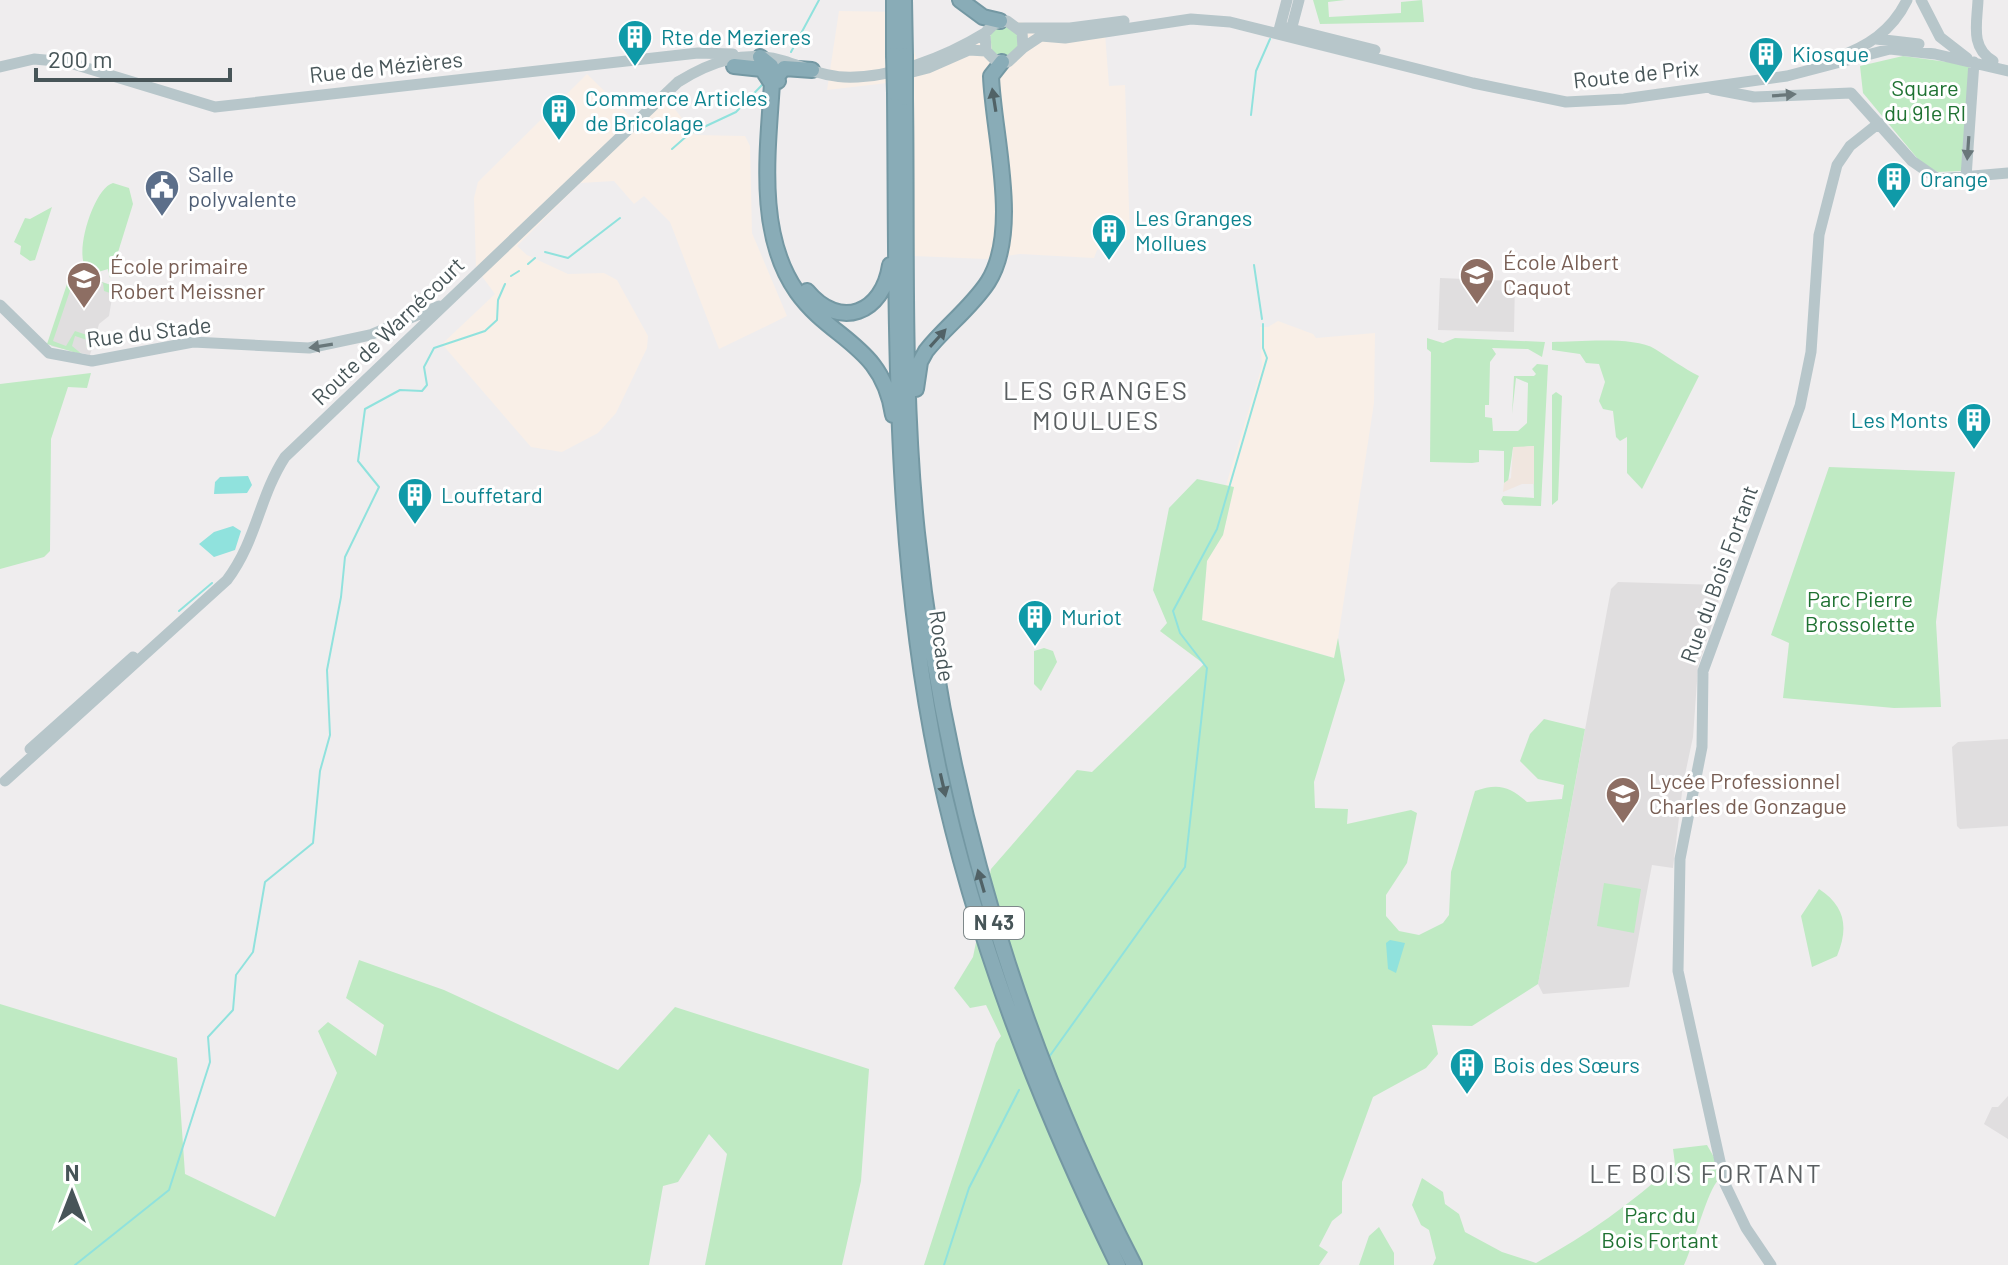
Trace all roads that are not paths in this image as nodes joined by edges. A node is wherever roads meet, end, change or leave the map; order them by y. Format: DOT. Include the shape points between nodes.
graph roads {
  1 [pos="894,0"];
  2 [pos="904,0"];
  3 [pos="960,0"];
  4 [pos="1287,0"];
  5 [pos="1299,0"];
  6 [pos="1907,0"];
  7 [pos="1921,0"];
  8 [pos="1978,0"];
  9 [pos="1000,21"];
  10 [pos="1019,28"];
  11 [pos="1285,31"];
  12 [pos="985,33"];
  13 [pos="1876,39"];
  14 [pos="1904,47"];
  15 [pos="1023,48"];
  16 [pos="986,51"];
  17 [pos="694,54"];
  18 [pos="1961,54"];
  19 [pos="900,55"];
  20 [pos="1849,60"];
  21 [pos="1993,61"];
  22 [pos="1002,62"];
  23 [pos="1974,62"];
  24 [pos="772,64"];
  25 [pos="734,66"];
  26 [pos="0,67"];
  27 [pos="710,67"];
  28 [pos="2008,68"];
  29 [pos="692,73"];
  30 [pos="814,74"];
  31 [pos="1707,84"];
  32 [pos="900,96"];
  33 [pos="775,98"];
  34 [pos="652,109"];
  35 [pos="1879,123"];
  36 [pos="2008,173"];
  37 [pos="1966,177"];
  38 [pos="896,205"];
  39 [pos="447,302"];
  40 [pos="0,305"];
  41 [pos="901,451"];
  42 [pos="914,493"];
  43 [pos="2,784"];
  44 [pos="1118,1265"];
  45 [pos="1134,1265"];
  46 [pos="1771,1265"];
  1 -- 19 [label="highway"];
  2 -- 19 [label="highway, N 43"];
  3 -- 9 [label="highway" via="983,17"];
  4 -- 11 [label="main road"];
  5 -- 11 [label="main road"];
  6 -- 13 [label="main road, Route de Prix"];
  7 -- 18 [label="main road" via="1932,27"];
  8 -- 21 [label="main road" via="1978,48"];
  9 -- 10 [label="main road, Route de Prix"];
  9 -- 12 [label="main road"];
  10 -- 11 [label="main road, Route de Prix" via="1070,28 1188,13 1225,14"];
  10 -- 15 [label="main road"];
  11 -- 15 [label="main road, Route de Prix" via="1191,19 1094,35 1041,36"];
  11 -- 31 [label="main road, Route de Prix" via="1473,83 1566,102"];
  12 -- 16 [label="main road"];
  12 -- 30 [label="main road" via="922,63 864,76"];
  13 -- 14 [label="main road, Route de Prix"];
  13 -- 20 [label="main road" via="1872,48"];
  13 -- 31 [label="main road, Route de Prix" via="1825,61"];
  14 -- 18 [label="main road"];
  14 -- 20 [label="main road, Route de Prix"];
  14 -- 23 [label="main road"];
  15 -- 22 [label="main road, Route de Prix" via="1014,59"];
  16 -- 22 [label="main road"];
  16 -- 30 [label="main road" via="969,50 928,68 876,81 836,82"];
  17 -- 24 [label="main road, Rue de Mézières"];
  17 -- 26 [label="main road, Rue de Mézières" via="215,107 57,60"];
  17 -- 27 [label="main road"];
  17 -- 29 [label="main road"];
  18 -- 21 [label="main road"];
  18 -- 23 [label="main road"];
  19 -- 32 [label="highway, N 43, bridge"];
  20 -- 31 [label="main road, Route de Prix" via="1787,76"];
  21 -- 28 [label="main road"];
  42 -- 22 [label="highway, one-way" via="920,362 987,284 999,257 1003,224 991,76"];
  23 -- 28 [label="main road"];
  23 -- 37 [label="main road, one-way"];
  24 -- 25 [label="main road, Route de Warnécourt"];
  24 -- 27 [label="main road, Route de Warnécourt"];
  24 -- 30 [label="highway"];
  24 -- 33 [label="highway"];
  25 -- 27 [label="main road, Route de Warnécourt"];
  25 -- 33 [label="highway" via="762,69"];
  27 -- 29 [label="main road, Route de Warnécourt"];
  27 -- 34 [label="main road, Route de Warnécourt"];
  29 -- 34 [label="main road, Route de Warnécourt"];
  30 -- 33 [label="highway" via="789,78"];
  31 -- 35 [label="main road, one-way" via="1752,97 1851,93"];
  32 -- 38 [label="highway, Rocade / N 43"];
  32 -- 42 [label="highway, N 43"];
  33 -- 38 [label="highway" via="778,228 794,271 813,299 828,309 853,313 875,302 890,269"];
  33 -- 41 [label="highway" via="769,217 780,260 804,300 872,363 889,395 894,438"];
  34 -- 39 [label="main road, Route de Warnécourt"];
  35 -- 37 [label="main road" via="1920,169 1938,179"];
  35 -- 46 [label="main road, Rue du Bois Fortant" via="1850,146 1837,165 1819,235 1811,352 1800,406 1703,671 1702,747 1680,859 1678,971 1725,1184"];
  36 -- 37 [label="main road"];
  38 -- 41 [label="highway, Rocade / N 43"];
  39 -- 40 [label="main road, Rue du Stade, one-way" via="370,335 309,348 193,342 112,359 74,360 39,346"];
  39 -- 43 [label="main road, Route de Warnécourt" via="285,457 266,490 240,562"];
  41 -- 44 [label="highway, Rocade / N 43, one-way" via="918,636 939,767 967,883 1039,1093"];
  45 -- 42 [label="highway, N 43, one-way" via="1050,1087 980,877 930,643"];
}
